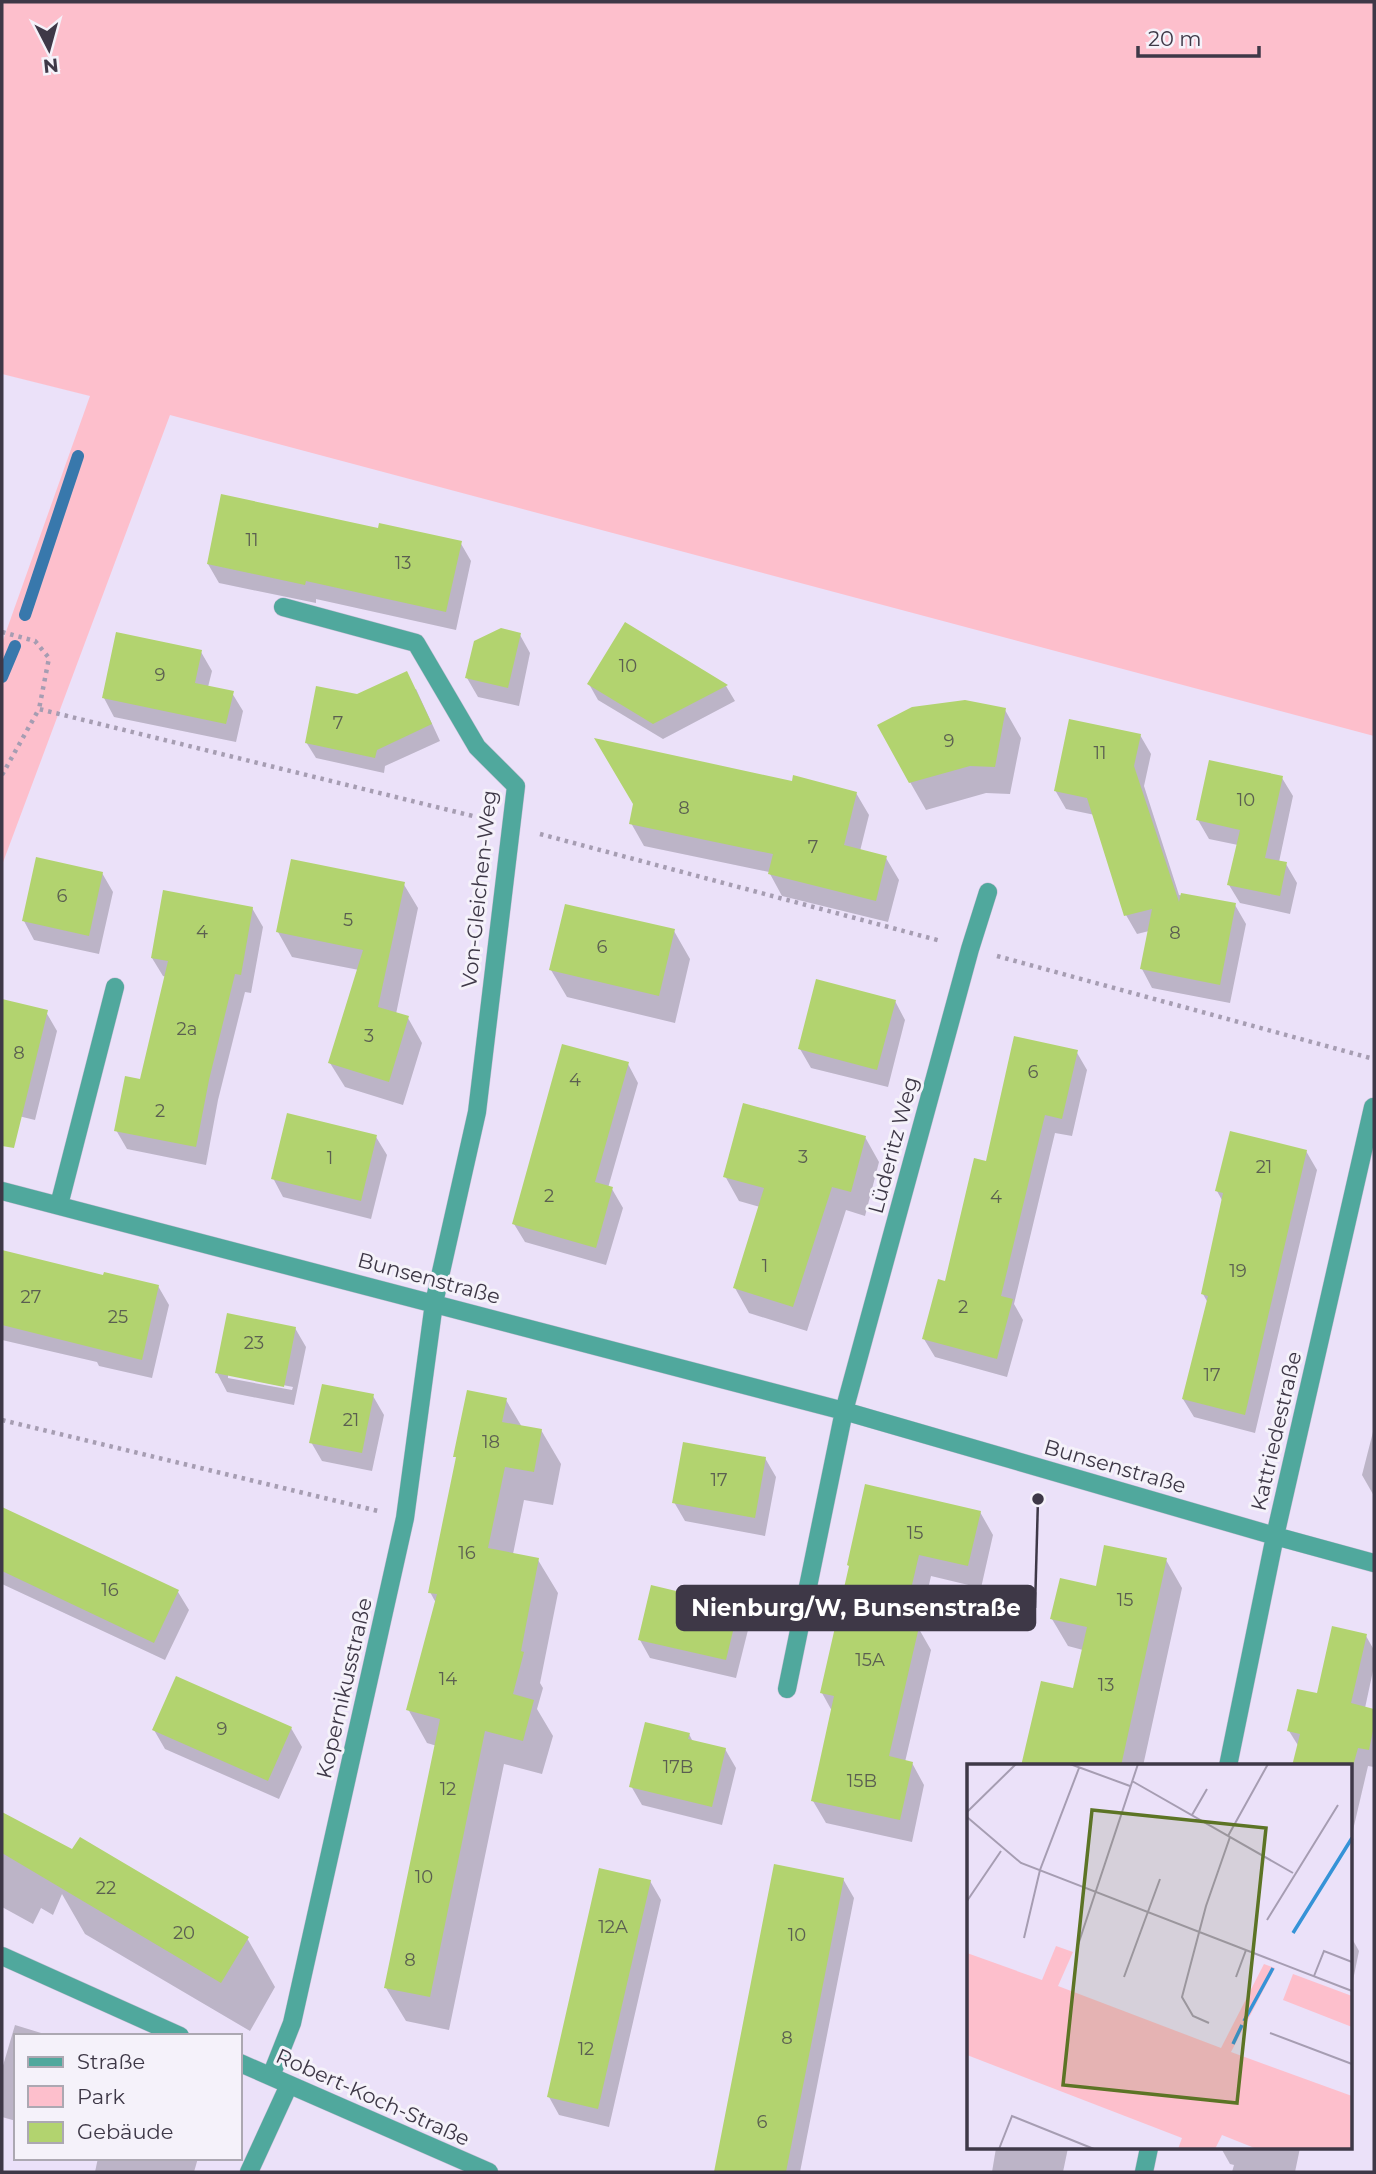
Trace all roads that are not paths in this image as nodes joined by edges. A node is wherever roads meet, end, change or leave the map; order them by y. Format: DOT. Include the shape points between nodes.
graph roads {
  1 [pos="283,607"];
  2 [pos="988,892"];
  3 [pos="115,987"];
  4 [pos="1373,1107"];
  5 [pos="2,1191"];
  6 [pos="59,1205"];
  7 [pos="434,1303"];
  8 [pos="844,1411"];
  9 [pos="1275,1536"];
  10 [pos="1374,1563"];
  11 [pos="786,1689"];
  12 [pos="1228,1764"];
  13 [pos="2,1955"];
  14 [pos="176,2034"];
  15 [pos="242,2064"];
  16 [pos="271,2077"];
  17 [pos="289,2085"];
  18 [pos="1149,2150"];
  19 [pos="249,2172"];
  20 [pos="489,2172"];
  21 [pos="1144,2172"];
  1 -- 7 [label="street, Von-Gleichen-Weg" via="416,643 477,747 516,786 477,1112"];
  2 -- 8 [label="street, Lüderitz Weg"];
  3 -- 6 [label="street"];
  4 -- 9 [label="street, Kattriedestraße"];
  5 -- 6 [label="street, Bunsenstraße"];
  6 -- 7 [label="street, Bunsenstraße"];
  7 -- 8 [label="street, Bunsenstraße"];
  7 -- 16 [label="street, Kopernikusstraße" via="405,1518 292,2023"];
  8 -- 9 [label="street, Bunsenstraße"];
  8 -- 11 [label="street"];
  9 -- 10 [label="street, Bunsenstraße"];
  9 -- 12 [label="street, Kattriedestraße"];
  13 -- 14 [label="street"];
  15 -- 16 [label="street, Robert-Koch-Straße"];
  16 -- 17 [label="street, Robert-Koch-Straße"];
  17 -- 19 [label="street"];
  17 -- 20 [label="street, Robert-Koch-Straße"];
  18 -- 21 [label="street"];
}
